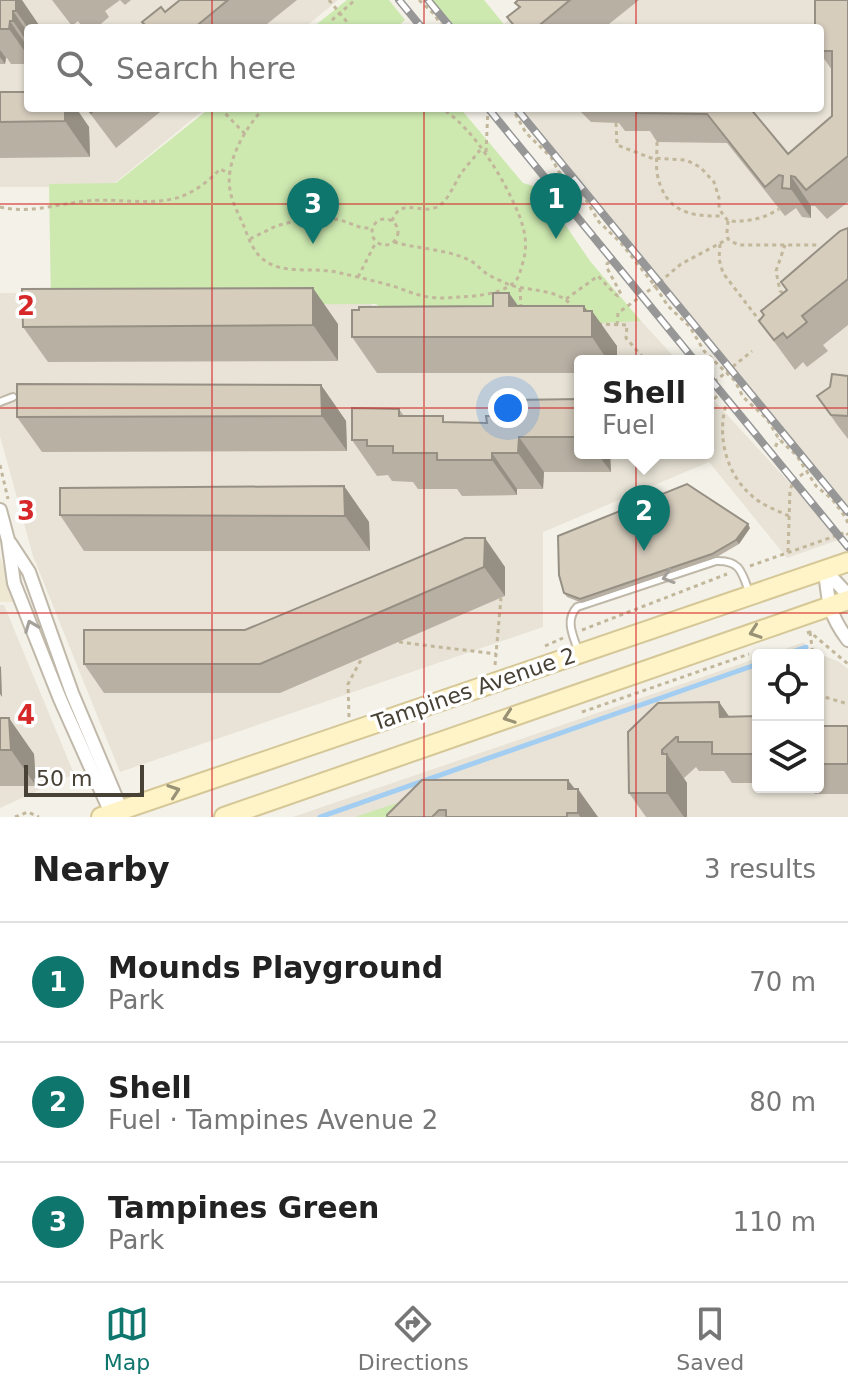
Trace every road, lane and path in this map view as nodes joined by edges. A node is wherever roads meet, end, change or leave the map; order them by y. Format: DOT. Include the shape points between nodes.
graph roads {
  1 [pos="329,0"];
  2 [pos="355,0"];
  3 [pos="400,0"];
  4 [pos="419,0"];
  5 [pos="341,12"];
  6 [pos="331,24"];
  7 [pos="349,24"];
  8 [pos="420,24"];
  9 [pos="440,24"];
  10 [pos="224,112"];
  11 [pos="261,112"];
  12 [pos="446,112"];
  13 [pos="488,112"];
  14 [pos="491,112"];
  15 [pos="513,112"];
  16 [pos="616,123"];
  17 [pos="245,134"];
  18 [pos="657,142"];
  19 [pos="481,149"];
  20 [pos="486,154"];
  21 [pos="657,159"];
  22 [pos="230,174"];
  23 [pos="0,207"];
  24 [pos="779,209"];
  25 [pos="724,216"];
  26 [pos="392,221"];
  27 [pos="728,221"];
  28 [pos="599,222"];
  29 [pos="372,228"];
  30 [pos="591,230"];
  31 [pos="249,239"];
  32 [pos="728,239"];
  33 [pos="376,242"];
  34 [pos="394,242"];
  35 [pos="720,243"];
  36 [pos="785,245"];
  37 [pos="819,245"];
  38 [pos="613,259"];
  39 [pos="358,277"];
  40 [pos="511,285"];
  41 [pos="655,286"];
  42 [pos="520,287"];
  43 [pos="642,294"];
  44 [pos="791,298"];
  45 [pos="566,299"];
  46 [pos="577,311"];
  47 [pos="521,314"];
  48 [pos="768,322"];
  49 [pos="588,323"];
  50 [pos="617,325"];
  51 [pos="752,351"];
  52 [pos="641,355"];
  53 [pos="692,355"];
  54 [pos="708,355"];
  55 [pos="714,360"];
  56 [pos="726,371"];
  57 [pos="714,382"];
  58 [pos="722,392"];
  59 [pos="13,397"];
  60 [pos="714,399"];
  61 [pos="728,399"];
  62 [pos="0,402"];
  63 [pos="779,439"];
  64 [pos="772,454"];
  65 [pos="807,471"];
  66 [pos="794,480"];
  67 [pos="0,510"];
  68 [pos="789,516"];
  69 [pos="848,530"];
  70 [pos="788,552"];
  71 [pos="848,562"];
  72 [pos="825,570"];
  73 [pos="750,595"];
  74 [pos="501,598"];
  75 [pos="848,598"];
  76 [pos="829,607"];
  77 [pos="810,632"];
  78 [pos="798,635"];
  79 [pos="848,640"];
  80 [pos="399,642"];
  81 [pos="812,649"];
  82 [pos="752,652"];
  83 [pos="496,654"];
  84 [pos="579,654"];
  85 [pos="362,658"];
  86 [pos="848,664"];
  87 [pos="495,665"];
  88 [pos="824,697"];
  89 [pos="848,704"];
  90 [pos="582,712"];
  91 [pos="349,717"];
  92 [pos="111,813"];
  93 [pos="15,817"];
  94 [pos="39,817"];
  95 [pos="224,817"];
  1 -- 5 [label="path"];
  2 -- 5 [label="path"];
  3 -- 8 [label="path"];
  4 -- 9 [label="path"];
  5 -- 6 [label="path"];
  5 -- 7 [label="path"];
  10 -- 17 [label="path"];
  11 -- 17 [label="path"];
  12 -- 19 [label="path"];
  13 -- 20 [label="path"];
  14 -- 30 [label="path"];
  15 -- 28 [label="path"];
  16 -- 21 [label="path" via="617,145"];
  17 -- 22 [label="path"];
  18 -- 21 [label="path"];
  19 -- 20 [label="path"];
  19 -- 26 [label="path" via="437,206 406,207"];
  20 -- 40 [label="path" via="513,199 524,230 526,254"];
  21 -- 25 [label="path" via="686,160 700,167 714,182"];
  21 -- 25 [label="path" via="667,200 682,212"];
  22 -- 23 [label="path" via="220,169 208,182 175,199 86,201 47,209"];
  22 -- 31 [label="path" via="232,199"];
  24 -- 27 [label="path" via="746,222"];
  25 -- 27 [label="path"];
  26 -- 29 [label="path" via="379,221"];
  26 -- 34 [label="path" via="398,231"];
  27 -- 32 [label="path"];
  28 -- 30 [label="path"];
  28 -- 41 [label="path"];
  29 -- 31 [label="path" via="338,219 299,220"];
  29 -- 33 [label="path"];
  30 -- 38 [label="path"];
  31 -- 39 [label="path" via="272,265"];
  32 -- 35 [label="path"];
  32 -- 36 [label="path" via="738,245"];
  33 -- 34 [label="path"];
  33 -- 39 [label="path"];
  34 -- 40 [label="path" via="469,259"];
  35 -- 41 [label="path" via="681,264"];
  35 -- 48 [label="path" via="723,273 759,320"];
  36 -- 37 [label="path"];
  36 -- 44 [label="path" via="776,271 780,291"];
  38 -- 43 [label="path"];
  38 -- 45 [label="path" via="607,268 621,294 598,276"];
  39 -- 40 [label="path" via="444,298 483,295"];
  40 -- 42 [label="path"];
  41 -- 43 [label="path"];
  41 -- 54 [label="path"];
  42 -- 45 [label="path"];
  42 -- 47 [label="path"];
  43 -- 50 [label="path" via="618,313"];
  43 -- 53 [label="path"];
  45 -- 46 [label="path"];
  49 -- 50 [label="path"];
  50 -- 52 [label="path" via="627,325 626,338"];
  51 -- 56 [label="path"];
  55 -- 56 [label="path"];
  56 -- 57 [label="path"];
  56 -- 63 [label="path"];
  57 -- 58 [label="path"];
  58 -- 60 [label="path"];
  58 -- 61 [label="path"];
  59 -- 62 [label="lane"];
  61 -- 64 [label="path"];
  61 -- 68 [label="path" via="722,424 730,464 749,494"];
  63 -- 64 [label="path"];
  63 -- 65 [label="path"];
  64 -- 66 [label="path"];
  65 -- 66 [label="path"];
  65 -- 69 [label="path" via="832,499"];
  66 -- 68 [label="path"];
  66 -- 69 [label="path" via="838,535"];
  67 -- 92 [label="street" via="14,583"];
  68 -- 70 [label="path"];
  71 -- 72 [label="main road, Tampines Avenue 2"];
  72 -- 73 [label="main road, Tampines Avenue 2"];
  72 -- 75 [label="street"];
  72 -- 76 [label="street"];
  73 -- 84 [label="main road, Tampines Avenue 2"];
  73 -- 84 [label="lane, one-way" via="740,569 729,560 577,607 569,624"];
  74 -- 83 [label="path"];
  75 -- 76 [label="main road, Tampines Avenue 2"];
  76 -- 79 [label="street"];
  76 -- 95 [label="main road, Tampines Avenue 2, one-way"];
  77 -- 78 [label="path"];
  77 -- 81 [label="path"];
  77 -- 86 [label="path"];
  80 -- 83 [label="path"];
  82 -- 90 [label="path"];
  83 -- 87 [label="path"];
  92 -- 84 [label="main road, Tampines Avenue 2, one-way"];
  85 -- 91 [label="path" via="348,684"];
  88 -- 89 [label="path"];
  93 -- 94 [label="path" via="28,812"];
}
